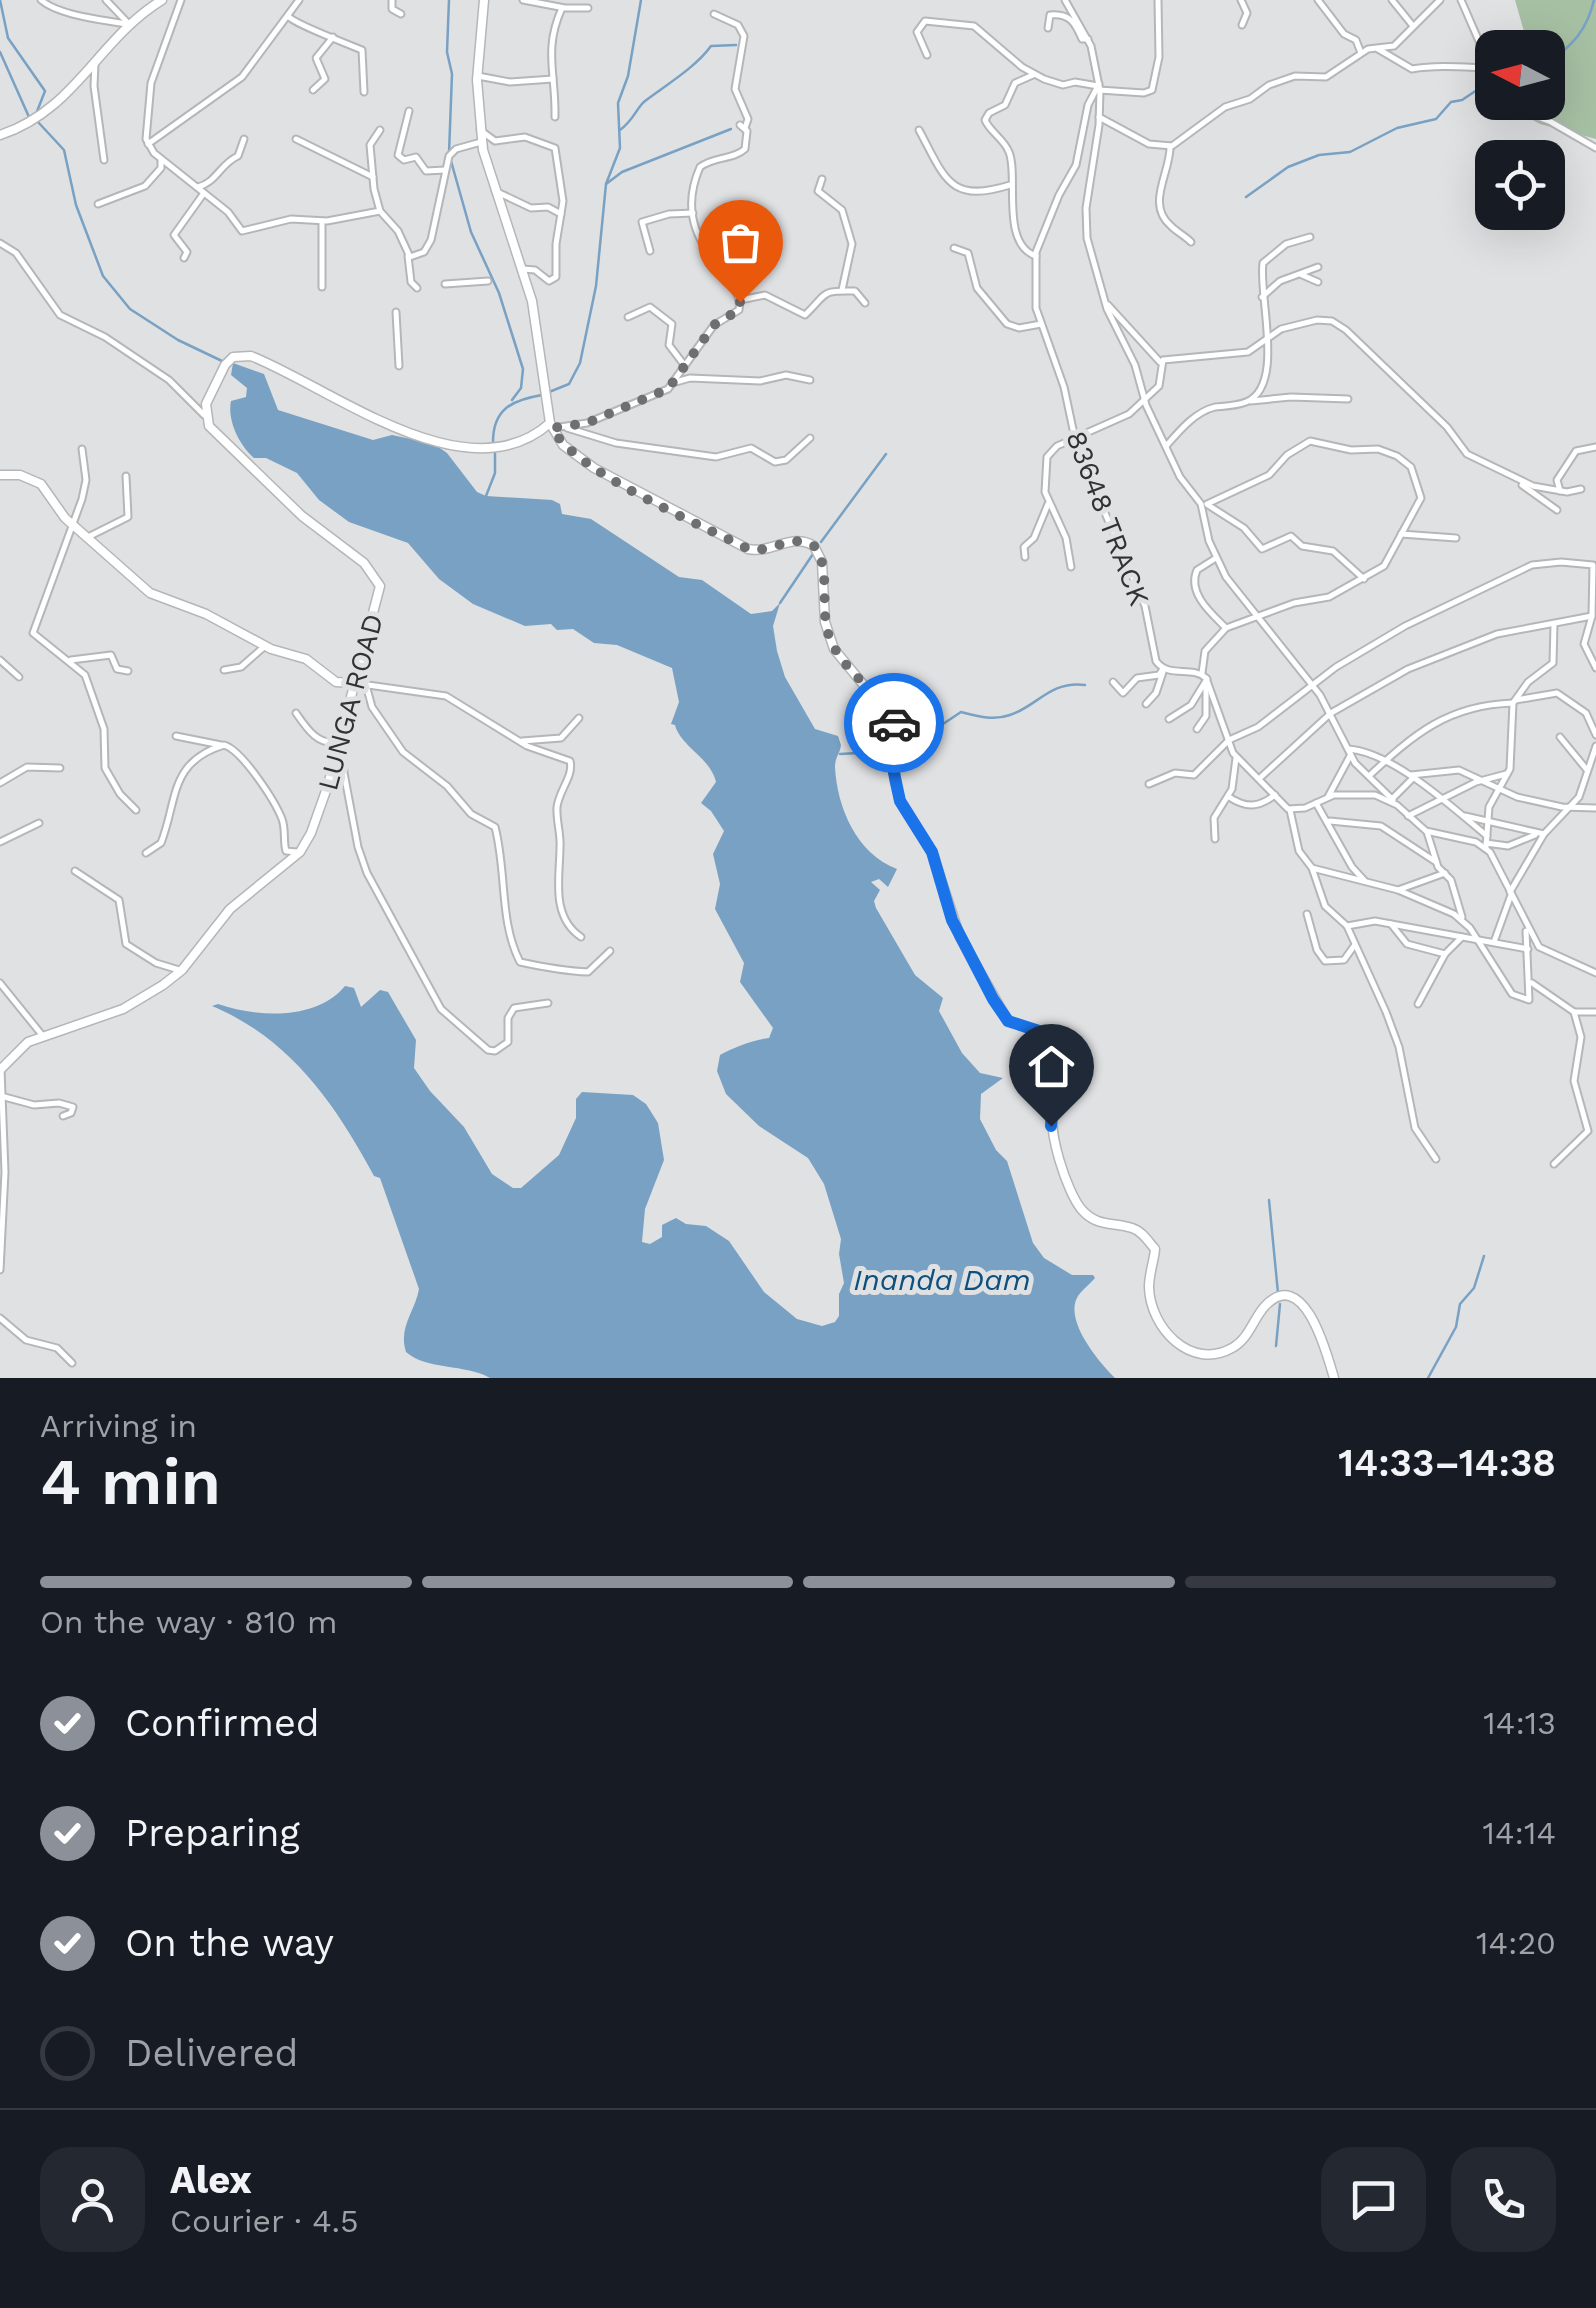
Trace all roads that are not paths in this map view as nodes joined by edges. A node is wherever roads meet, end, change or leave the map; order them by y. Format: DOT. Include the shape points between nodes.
graph roads {
  1 [pos="41,0"];
  2 [pos="106,0"];
  3 [pos="162,0"];
  4 [pos="181,0"];
  5 [pos="299,0"];
  6 [pos="392,0"];
  7 [pos="484,0"];
  8 [pos="522,0"];
  9 [pos="1066,0"];
  10 [pos="1158,0"];
  11 [pos="1241,0"];
  12 [pos="1318,0"];
  13 [pos="1392,0"];
  14 [pos="1440,0"];
  15 [pos="1461,0"];
  16 [pos="562,8"];
  17 [pos="588,8"];
  18 [pos="401,14"];
  19 [pos="714,14"];
  20 [pos="288,16"];
  21 [pos="130,24"];
  22 [pos="1242,25"];
  23 [pos="1413,26"];
  24 [pos="1048,28"];
  25 [pos="1475,31"];
  26 [pos="334,36"];
  27 [pos="1088,39"];
  28 [pos="1376,48"];
  29 [pos="1361,53"];
  30 [pos="927,55"];
  31 [pos="95,64"];
  32 [pos="1475,69"];
  33 [pos="1033,75"];
  34 [pos="478,76"];
  35 [pos="552,79"];
  36 [pos="1099,86"];
  37 [pos="313,90"];
  38 [pos="364,92"];
  39 [pos="408,110"];
  40 [pos="555,117"];
  41 [pos="1100,117"];
  42 [pos="1547,120"];
  43 [pos="479,129"];
  44 [pos="380,130"];
  45 [pos="918,130"];
  46 [pos="0,134"];
  47 [pos="296,139"];
  48 [pos="244,140"];
  49 [pos="481,142"];
  50 [pos="148,144"];
  51 [pos="1170,146"];
  52 [pos="1596,148"];
  53 [pos="158,156"];
  54 [pos="104,160"];
  55 [pos="445,170"];
  56 [pos="373,177"];
  57 [pos="822,179"];
  58 [pos="1010,185"];
  59 [pos="198,187"];
  60 [pos="494,190"];
  61 [pos="204,193"];
  62 [pos="98,204"];
  63 [pos="380,211"];
  64 [pos="693,213"];
  65 [pos="561,214"];
  66 [pos="322,221"];
  67 [pos="1310,238"];
  68 [pos="1191,242"];
  69 [pos="0,243"];
  70 [pos="954,248"];
  71 [pos="650,251"];
  72 [pos="408,256"];
  73 [pos="1036,256"];
  74 [pos="184,258"];
  75 [pos="1318,267"];
  76 [pos="523,269"];
  77 [pos="1302,274"];
  78 [pos="488,281"];
  79 [pos="1318,282"];
  80 [pos="445,284"];
  81 [pos="322,287"];
  82 [pos="418,288"];
  83 [pos="842,290"];
  84 [pos="1262,297"];
  85 [pos="740,300"];
  86 [pos="1104,300"];
  87 [pos="865,302"];
  88 [pos="396,312"];
  89 [pos="628,317"];
  90 [pos="1042,324"];
  91 [pos="1268,342"];
  92 [pos="1160,362"];
  93 [pos="399,366"];
  94 [pos="685,366"];
  95 [pos="810,380"];
  96 [pos="673,383"];
  97 [pos="1144,399"];
  98 [pos="1348,400"];
  99 [pos="1249,402"];
  100 [pos="204,415"];
  101 [pos="564,427"];
  102 [pos="553,429"];
  103 [pos="810,438"];
  104 [pos="1075,441"];
  105 [pos="1167,446"];
  106 [pos="1596,447"];
  107 [pos="82,449"];
  108 [pos="0,475"];
  109 [pos="126,476"];
  110 [pos="1520,482"];
  111 [pos="1581,489"];
  112 [pos="1560,492"];
  113 [pos="1048,504"];
  114 [pos="1204,504"];
  115 [pos="1557,510"];
  116 [pos="72,524"];
  117 [pos="1401,534"];
  118 [pos="88,537"];
  119 [pos="1456,538"];
  120 [pos="1025,558"];
  121 [pos="1216,558"];
  122 [pos="1070,567"];
  123 [pos="1364,579"];
  124 [pos="1261,618"];
  125 [pos="1593,619"];
  126 [pos="1554,624"];
  127 [pos="1226,628"];
  128 [pos="265,646"];
  129 [pos="0,660"];
  130 [pos="68,660"];
  131 [pos="1596,668"];
  132 [pos="1164,669"];
  133 [pos="224,670"];
  134 [pos="128,671"];
  135 [pos="19,677"];
  136 [pos="1205,678"];
  137 [pos="1113,682"];
  138 [pos="354,683"];
  139 [pos="1312,684"];
  140 [pos="366,685"];
  141 [pos="1515,702"];
  142 [pos="1146,704"];
  143 [pos="296,712"];
  144 [pos="1330,713"];
  145 [pos="578,718"];
  146 [pos="1169,719"];
  147 [pos="1595,721"];
  148 [pos="1197,729"];
  149 [pos="1596,735"];
  150 [pos="176,736"];
  151 [pos="1560,737"];
  152 [pos="1229,740"];
  153 [pos="519,741"];
  154 [pos="340,743"];
  155 [pos="221,745"];
  156 [pos="1596,746"];
  157 [pos="1349,752"];
  158 [pos="1236,757"];
  159 [pos="1384,763"];
  160 [pos="60,768"];
  161 [pos="1586,770"];
  162 [pos="1509,773"];
  163 [pos="1370,776"];
  164 [pos="1412,776"];
  165 [pos="1260,778"];
  166 [pos="1482,780"];
  167 [pos="0,782"];
  168 [pos="1149,784"];
  169 [pos="1500,789"];
  170 [pos="1275,795"];
  171 [pos="1229,797"];
  172 [pos="1328,797"];
  173 [pos="1441,800"];
  174 [pos="1395,802"];
  175 [pos="1316,803"];
  176 [pos="1572,806"];
  177 [pos="1596,808"];
  178 [pos="136,810"];
  179 [pos="1290,810"];
  180 [pos="1408,816"];
  181 [pos="1462,816"];
  182 [pos="1487,819"];
  183 [pos="1330,821"];
  184 [pos="39,823"];
  185 [pos="1426,831"];
  186 [pos="1541,834"];
  187 [pos="1215,839"];
  188 [pos="0,842"];
  189 [pos="1486,842"];
  190 [pos="300,852"];
  191 [pos="146,853"];
  192 [pos="1436,862"];
  193 [pos="1312,868"];
  194 [pos="75,871"];
  195 [pos="1444,873"];
  196 [pos="1371,884"];
  197 [pos="1398,890"];
  198 [pos="1510,894"];
  199 [pos="1307,914"];
  200 [pos="1463,920"];
  201 [pos="1392,924"];
  202 [pos="1347,926"];
  203 [pos="1526,926"];
  204 [pos="581,936"];
  205 [pos="1462,936"];
  206 [pos="1478,939"];
  207 [pos="1494,942"];
  208 [pos="1354,946"];
  209 [pos="1528,949"];
  210 [pos="610,951"];
  211 [pos="1445,954"];
  212 [pos="182,970"];
  213 [pos="1596,973"];
  214 [pos="1530,982"];
  215 [pos="0,983"];
  216 [pos="548,1003"];
  217 [pos="1418,1004"];
  218 [pos="1574,1012"];
  219 [pos="1596,1012"];
  220 [pos="42,1036"];
  221 [pos="0,1070"];
  222 [pos="2,1096"];
  223 [pos="63,1116"];
  224 [pos="1436,1159"];
  225 [pos="1554,1164"];
  226 [pos="0,1270"];
  227 [pos="0,1318"];
  228 [pos="72,1363"];
  229 [pos="1334,1378"];
  1 -- 21 [label="street" via="58,13"];
  2 -- 21 [label="street"];
  3 -- 21 [label="street"];
  4 -- 50 [label="street" via="151,83"];
  5 -- 20 [label="street"];
  6 -- 18 [label="street"];
  7 -- 34 [label="street"];
  8 -- 16 [label="street"];
  9 -- 27 [label="street"];
  10 -- 36 [label="street" via="1152,90"];
  11 -- 22 [label="street" via="1247,14"];
  12 -- 29 [label="street"];
  13 -- 23 [label="street"];
  14 -- 23 [label="street"];
  15 -- 25 [label="street"];
  16 -- 17 [label="street"];
  16 -- 35 [label="street" via="550,42"];
  19 -- 64 [label="street" via="738,25 744,36 735,89 748,119 747,143 742,153 700,168"];
  20 -- 26 [label="street"];
  20 -- 50 [label="street" via="242,77"];
  21 -- 31 [label="street"];
  23 -- 28 [label="street" via="1394,46"];
  24 -- 27 [label="street" via="1049,16 1061,14"];
  26 -- 37 [label="street" via="316,58 325,79"];
  26 -- 38 [label="street" via="363,51"];
  27 -- 36 [label="street"];
  28 -- 29 [label="street"];
  28 -- 32 [label="street" via="1412,69"];
  29 -- 51 [label="street" via="1331,75 1296,76 1224,107"];
  30 -- 33 [label="street" via="917,32 925,21 974,26"];
  31 -- 46 [label="street" via="47,113"];
  31 -- 54 [label="street"];
  33 -- 36 [label="street"];
  33 -- 58 [label="street" via="1015,83 1005,106 986,117 1008,150"];
  34 -- 35 [label="street"];
  34 -- 43 [label="street"];
  35 -- 40 [label="street"];
  36 -- 41 [label="street"];
  36 -- 73 [label="street, 83648 TRACK" via="1088,105 1076,165"];
  39 -- 55 [label="street" via="398,155 416,157 426,172"];
  41 -- 51 [label="street" via="1150,144"];
  41 -- 86 [label="street" via="1086,228"];
  42 -- 52 [label="street"];
  43 -- 49 [label="street"];
  43 -- 65 [label="street" via="495,141 526,137 554,147"];
  44 -- 56 [label="street" via="370,145"];
  45 -- 58 [label="street" via="960,190 974,194"];
  47 -- 56 [label="street"];
  48 -- 59 [label="street" via="238,156"];
  49 -- 55 [label="street" via="454,150"];
  49 -- 60 [label="street"];
  50 -- 53 [label="street"];
  51 -- 68 [label="street" via="1160,205 1170,226"];
  53 -- 59 [label="street"];
  53 -- 62 [label="street" via="162,166 149,184"];
  55 -- 72 [label="street" via="429,245"];
  56 -- 63 [label="street"];
  57 -- 83 [label="street" via="818,191 842,210 852,244"];
  58 -- 73 [label="street" via="1015,224"];
  59 -- 61 [label="street"];
  60 -- 65 [label="street"];
  60 -- 76 [label="street"];
  61 -- 66 [label="street" via="242,231 291,219"];
  61 -- 74 [label="street" via="175,231"];
  63 -- 66 [label="street"];
  63 -- 72 [label="street"];
  64 -- 71 [label="street" via="642,222"];
  64 -- 85 [label="street" via="700,241"];
  65 -- 76 [label="street" via="555,280"];
  66 -- 81 [label="street"];
  67 -- 84 [label="street" via="1266,258"];
  69 -- 100 [label="street" via="16,254 60,315 169,380"];
  70 -- 90 [label="street" via="968,252 978,288 1007,324"];
  72 -- 82 [label="street"];
  73 -- 90 [label="street, 83648 TRACK"];
  75 -- 77 [label="street"];
  76 -- 102 [label="street"];
  77 -- 79 [label="street"];
  77 -- 84 [label="street"];
  78 -- 80 [label="street"];
  83 -- 85 [label="street" via="825,292 805,315 765,295"];
  83 -- 87 [label="street" via="855,291"];
  84 -- 91 [label="street"];
  85 -- 94 [label="street" via="739,310 714,325"];
  86 -- 92 [label="street"];
  86 -- 97 [label="street"];
  88 -- 93 [label="street"];
  89 -- 94 [label="street" via="650,308 672,324 669,346"];
  90 -- 104 [label="street, 83648 TRACK"];
  91 -- 92 [label="street" via="1248,352"];
  91 -- 99 [label="street" via="1265,378"];
  91 -- 110 [label="street" via="1281,329 1307,322 1338,324 1447,427 1463,451"];
  92 -- 97 [label="street" via="1159,386"];
  94 -- 96 [label="street"];
  95 -- 96 [label="street" via="786,375"];
  96 -- 101 [label="street" via="642,402"];
  97 -- 104 [label="street" via="1123,419"];
  97 -- 105 [label="street"];
  98 -- 99 [label="street"];
  99 -- 105 [label="street" via="1203,412"];
  100 -- 102 [label="street" via="225,365 245,355 356,411 443,441 511,446"];
  100 -- 138 [label="street, LUNGA ROAD" via="240,460 376,577 379,599"];
  101 -- 102 [label="street"];
  101 -- 103 [label="street" via="616,443 716,457 755,448 776,462"];
  102 -- 229 [label="street" via="594,468 748,549 798,540 814,546 822,562 829,635 845,665 894,722 897,792 937,862 952,920 972,960 1008,1021 1058,1036 1076,1052 1077,1073 1051,1120 1078,1206 1096,1222 1134,1228 1154,1249 1152,1301 1178,1345 1201,1355 1224,1352 1239,1344 1266,1306 1287,1296 1308,1308"];
  104 -- 113 [label="street" via="1057,446 1047,458"];
  104 -- 132 [label="street, 83648 TRACK"];
  105 -- 114 [label="street" via="1180,477"];
  106 -- 112 [label="street" via="1576,451 1557,480"];
  107 -- 116 [label="street" via="86,480"];
  108 -- 116 [label="street" via="38,481"];
  109 -- 118 [label="street" via="128,517"];
  110 -- 112 [label="street"];
  110 -- 115 [label="street"];
  111 -- 112 [label="street"];
  113 -- 120 [label="street" via="1024,547"];
  113 -- 122 [label="street" via="1066,538"];
  114 -- 117 [label="street" via="1269,475 1308,442 1378,449 1406,462 1420,488 1419,505"];
  114 -- 121 [label="street"];
  114 -- 123 [label="street" via="1244,528 1262,549 1290,536 1302,546 1333,551"];
  116 -- 118 [label="street"];
  116 -- 130 [label="street" via="32,633"];
  117 -- 119 [label="street"];
  117 -- 123 [label="street" via="1387,563"];
  118 -- 128 [label="street" via="150,594"];
  121 -- 124 [label="street"];
  121 -- 127 [label="street" via="1197,570 1194,581 1202,602"];
  123 -- 124 [label="street"];
  124 -- 127 [label="street"];
  124 -- 139 [label="street"];
  125 -- 126 [label="street"];
  125 -- 131 [label="street" via="1584,644"];
  125 -- 139 [label="street" via="1593,565 1532,566 1405,626"];
  126 -- 141 [label="street" via="1554,663"];
  126 -- 144 [label="street" via="1497,634 1431,659"];
  127 -- 136 [label="street" via="1205,650"];
  128 -- 133 [label="street" via="252,661"];
  128 -- 138 [label="street" via="306,660 336,682"];
  129 -- 135 [label="street"];
  130 -- 134 [label="street" via="111,655 117,669"];
  130 -- 178 [label="street" via="87,680 103,722 105,768"];
  132 -- 136 [label="street"];
  132 -- 137 [label="street" via="1137,678 1124,693"];
  132 -- 142 [label="street"];
  136 -- 146 [label="street" via="1191,705"];
  136 -- 148 [label="street" via="1206,716"];
  136 -- 152 [label="street"];
  138 -- 140 [label="street"];
  138 -- 154 [label="street, LUNGA ROAD"];
  139 -- 144 [label="street"];
  139 -- 152 [label="street" via="1258,727"];
  140 -- 153 [label="street" via="446,696"];
  140 -- 210 [label="street" via="372,708 403,752 495,828 504,915 520,962 588,972"];
  141 -- 147 [label="street" via="1554,692"];
  141 -- 159 [label="street" via="1429,726"];
  141 -- 162 [label="street"];
  143 -- 154 [label="street" via="316,737"];
  144 -- 157 [label="street"];
  144 -- 165 [label="street"];
  145 -- 153 [label="street" via="561,738"];
  147 -- 149 [label="street"];
  150 -- 155 [label="street"];
  151 -- 161 [label="street"];
  152 -- 158 [label="street"];
  152 -- 168 [label="street" via="1189,777 1175,774"];
  153 -- 204 [label="street" via="572,765 558,806 556,880 568,923"];
  154 -- 190 [label="street, LUNGA ROAD"];
  154 -- 216 [label="street" via="365,869 441,1010 492,1052 506,1046 514,1008"];
  155 -- 190 [label="street" via="238,753 274,803 286,851"];
  155 -- 191 [label="street" via="182,771 161,843"];
  156 -- 161 [label="street"];
  157 -- 159 [label="street"];
  157 -- 163 [label="street"];
  157 -- 172 [label="street"];
  158 -- 165 [label="street"];
  158 -- 171 [label="street"];
  159 -- 163 [label="street"];
  159 -- 164 [label="street"];
  160 -- 167 [label="street" via="28,767"];
  161 -- 176 [label="street"];
  162 -- 166 [label="street"];
  162 -- 169 [label="street"];
  163 -- 174 [label="street"];
  164 -- 166 [label="street" via="1459,770"];
  164 -- 173 [label="street"];
  164 -- 174 [label="street"];
  165 -- 170 [label="street"];
  166 -- 169 [label="street"];
  166 -- 173 [label="street"];
  169 -- 176 [label="street"];
  169 -- 182 [label="street"];
  170 -- 171 [label="street" via="1247,806"];
  170 -- 179 [label="street"];
  171 -- 187 [label="street" via="1214,818"];
  172 -- 174 [label="street" via="1367,793"];
  172 -- 175 [label="street"];
  173 -- 180 [label="street"];
  173 -- 181 [label="street"];
  174 -- 180 [label="street"];
  175 -- 179 [label="street"];
  175 -- 183 [label="street"];
  176 -- 177 [label="street"];
  176 -- 186 [label="street"];
  179 -- 193 [label="street" via="1299,851"];
  180 -- 185 [label="street"];
  181 -- 182 [label="street"];
  181 -- 189 [label="street"];
  182 -- 186 [label="street"];
  182 -- 189 [label="street"];
  183 -- 192 [label="street" via="1381,826"];
  183 -- 196 [label="street" via="1352,867"];
  184 -- 188 [label="street"];
  185 -- 189 [label="street"];
  185 -- 192 [label="street"];
  186 -- 189 [label="street" via="1508,846"];
  186 -- 198 [label="street"];
  189 -- 198 [label="street"];
  190 -- 212 [label="street, LUNGA ROAD" via="224,914"];
  192 -- 195 [label="street"];
  193 -- 196 [label="street"];
  193 -- 202 [label="street" via="1325,906"];
  194 -- 212 [label="street" via="118,900 131,950"];
  195 -- 197 [label="street"];
  195 -- 200 [label="street"];
  196 -- 197 [label="street"];
  197 -- 200 [label="street"];
  198 -- 203 [label="street"];
  198 -- 207 [label="street"];
  199 -- 208 [label="street" via="1325,962 1344,960"];
  200 -- 206 [label="street"];
  201 -- 202 [label="street"];
  201 -- 205 [label="street"];
  201 -- 211 [label="street" via="1407,944"];
  202 -- 208 [label="street"];
  203 -- 209 [label="street"];
  203 -- 213 [label="street" via="1544,950"];
  205 -- 206 [label="street"];
  205 -- 211 [label="street"];
  206 -- 207 [label="street"];
  206 -- 214 [label="street" via="1514,995 1530,999"];
  207 -- 209 [label="street"];
  208 -- 224 [label="street" via="1398,1047 1415,1128"];
  209 -- 214 [label="street"];
  211 -- 217 [label="street"];
  212 -- 220 [label="street, LUNGA ROAD" via="124,1008"];
  214 -- 218 [label="street"];
  215 -- 220 [label="street"];
  218 -- 219 [label="street"];
  218 -- 225 [label="street" via="1581,1037 1574,1081 1588,1130"];
  220 -- 221 [label="street, LUNGA ROAD"];
  221 -- 222 [label="street, LUNGA ROAD"];
  222 -- 223 [label="street" via="72,1107"];
  222 -- 226 [label="street, LUNGA ROAD"];
  227 -- 228 [label="street"];
}
